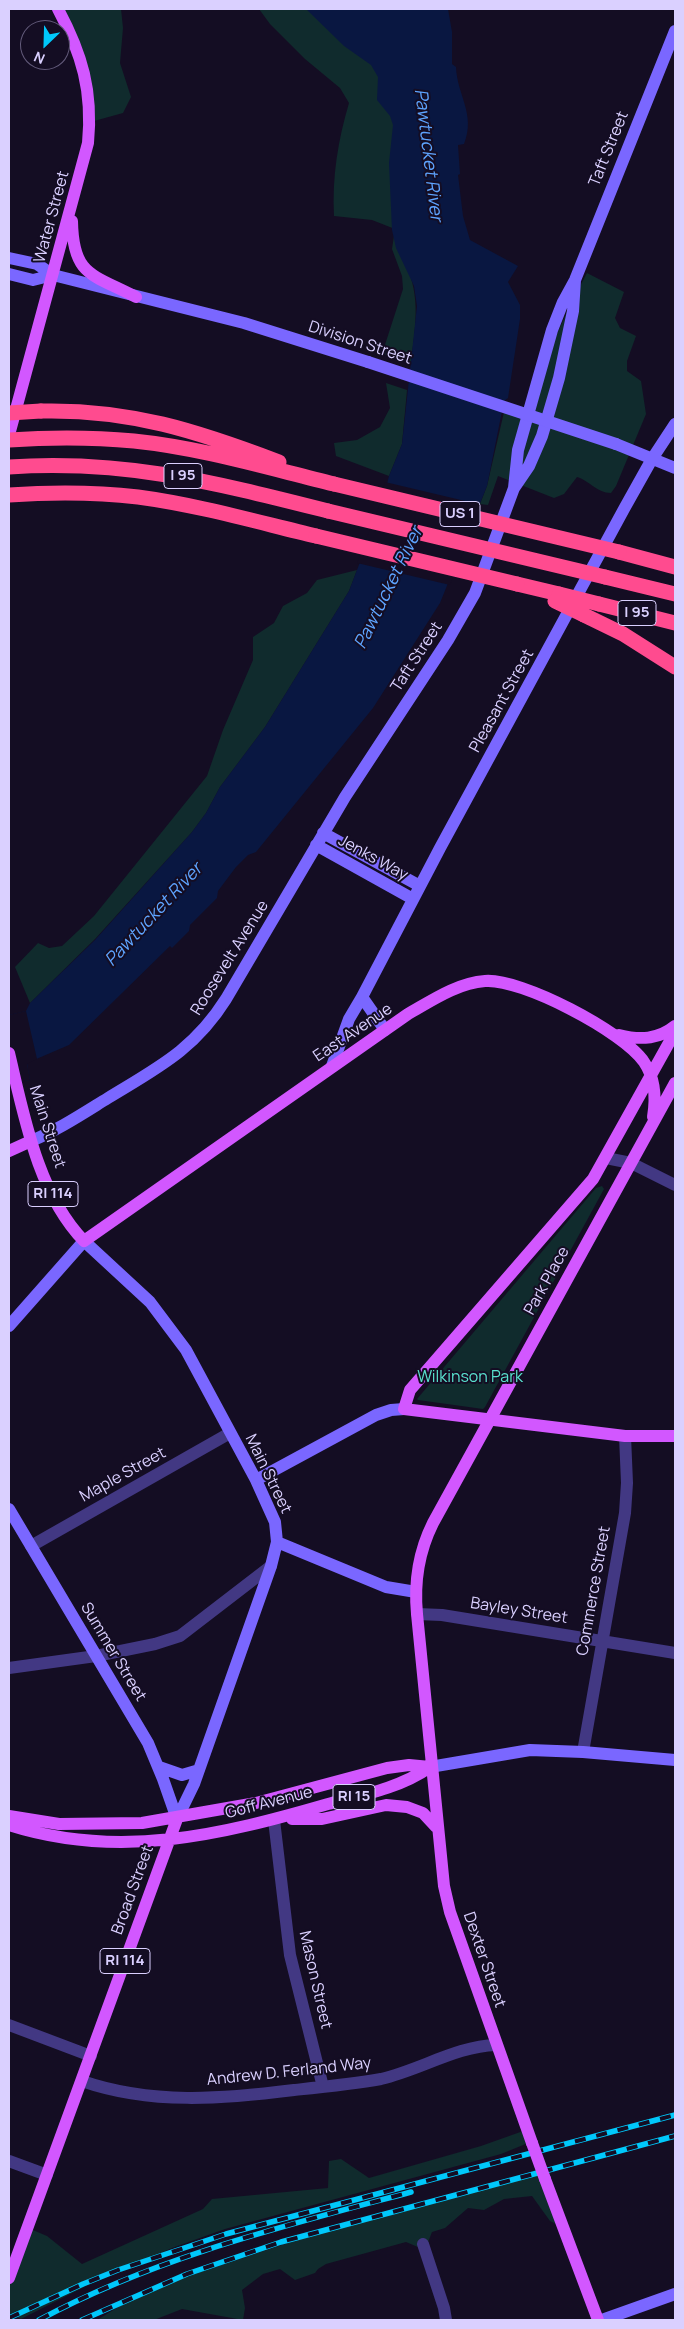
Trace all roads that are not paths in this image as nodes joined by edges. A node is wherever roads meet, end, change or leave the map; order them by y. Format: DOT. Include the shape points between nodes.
graph roads {
  1 [pos="58,9"];
  2 [pos="675,32"];
  3 [pos="72,207"];
  4 [pos="9,258"];
  5 [pos="9,274"];
  6 [pos="53,275"];
  7 [pos="575,280"];
  8 [pos="136,296"];
  9 [pos="9,413"];
  10 [pos="675,424"];
  11 [pos="524,430"];
  12 [pos="9,435"];
  13 [pos="542,436"];
  14 [pos="9,440"];
  15 [pos="652,459"];
  16 [pos="9,467"];
  17 [pos="675,468"];
  18 [pos="334,484"];
  19 [pos="514,488"];
  20 [pos="9,495"];
  21 [pos="619,552"];
  22 [pos="675,559"];
  23 [pos="675,567"];
  24 [pos="675,594"];
  25 [pos="557,598"];
  26 [pos="675,623"];
  27 [pos="675,667"];
  28 [pos="323,833"];
  29 [pos="316,845"];
  30 [pos="420,886"];
  31 [pos="414,899"];
  32 [pos="362,997"];
  33 [pos="675,1026"];
  34 [pos="385,1030"];
  35 [pos="675,1032"];
  36 [pos="613,1034"];
  37 [pos="9,1054"];
  38 [pos="332,1066"];
  39 [pos="651,1077"];
  40 [pos="675,1083"];
  41 [pos="652,1124"];
  42 [pos="31,1142"];
  43 [pos="9,1151"];
  44 [pos="606,1158"];
  45 [pos="631,1163"];
  46 [pos="675,1185"];
  47 [pos="84,1241"];
  48 [pos="9,1326"];
  49 [pos="404,1409"];
  50 [pos="490,1418"];
  51 [pos="230,1434"];
  52 [pos="625,1436"];
  53 [pos="675,1436"];
  54 [pos="256,1480"];
  55 [pos="9,1509"];
  56 [pos="277,1542"];
  57 [pos="32,1546"];
  58 [pos="271,1566"];
  59 [pos="416,1592"];
  60 [pos="417,1614"];
  61 [pos="602,1641"];
  62 [pos="675,1653"];
  63 [pos="96,1656"];
  64 [pos="9,1668"];
  65 [pos="583,1752"];
  66 [pos="675,1760"];
  67 [pos="159,1767"];
  68 [pos="430,1767"];
  69 [pos="199,1770"];
  70 [pos="9,1816"];
  71 [pos="177,1819"];
  72 [pos="274,1820"];
  73 [pos="436,1827"];
  74 [pos="12,1828"];
  75 [pos="168,1841"];
  76 [pos="9,2026"];
  77 [pos="496,2045"];
  78 [pos="91,2056"];
  79 [pos="82,2081"];
  80 [pos="323,2087"];
  81 [pos="9,2161"];
  82 [pos="47,2175"];
  83 [pos="422,2244"];
  84 [pos="9,2278"];
  85 [pos="675,2294"];
  86 [pos="446,2320"];
  87 [pos="598,2320"];
  88 [pos="602,2320"];
  1 -- 3 [label="main road, Water Street" via="79,50 88,94 88,143"];
  2 -- 7 [label="main road, Taft Street"];
  3 -- 6 [label="main road, Water Street"];
  3 -- 8 [label="main road" via="75,253 81,265 92,275"];
  4 -- 6 [label="main road, Division Street" via="37,264"];
  5 -- 6 [label="main road, Division Street" via="33,280"];
  6 -- 8 [label="main road, Division Street"];
  6 -- 12 [label="main road, Water Street"];
  7 -- 11 [label="main road, Taft Street" via="554,323"];
  7 -- 13 [label="main road, Taft Street" via="573,311 559,378"];
  8 -- 15 [label="main road, Division Street, bridge" via="252,325 616,444"];
  9 -- 18 [label="highway, bridge" via="104,413 166,424"];
  10 -- 15 [label="main road, Pleasant Street"];
  11 -- 13 [label="main road"];
  11 -- 19 [label="main road, Taft Street"];
  13 -- 19 [label="main road, Taft Street" via="529,466"];
  14 -- 18 [label="highway, US 1" via="111,439 175,447"];
  15 -- 17 [label="main road, Division Street"];
  15 -- 30 [label="main road, Pleasant Street"];
  16 -- 24 [label="highway, I 95, bridge" via="106,467 173,474"];
  18 -- 21 [label="highway, US 1, bridge"];
  19 -- 28 [label="main road, Taft Street" via="482,578 467,609"];
  20 -- 25 [label="highway, I 95, bridge" via="84,493 139,497 188,506 517,584"];
  21 -- 22 [label="highway, US 1"];
  21 -- 23 [label="highway"];
  25 -- 26 [label="highway, I 95, bridge" via="599,604"];
  25 -- 27 [label="highway, bridge"];
  28 -- 29 [label="main road, Roosevelt Avenue"];
  28 -- 30 [label="main road, Jenks Way"];
  29 -- 31 [label="main road, Jenks Way"];
  29 -- 42 [label="main road, Roosevelt Avenue" via="226,999 194,1040 168,1062"];
  30 -- 31 [label="main road, Pleasant Street"];
  31 -- 32 [label="main road, Pleasant Street"];
  32 -- 34 [label="main road"];
  32 -- 38 [label="main road, Pleasant Street" via="339,1043"];
  33 -- 36 [label="main road" via="652,1038"];
  34 -- 36 [label="main road, East Avenue" via="449,992 474,983 494,981 537,993"];
  34 -- 38 [label="main road, East Avenue"];
  35 -- 39 [label="main road, Park Place"];
  36 -- 39 [label="main road, East Avenue" via="635,1050"];
  37 -- 42 [label="main road, Main Street / RI 114"];
  38 -- 47 [label="main road, East Avenue"];
  39 -- 41 [label="main road" via="655,1094"];
  39 -- 44 [label="main road, Park Place"];
  40 -- 41 [label="main road, Park Place"];
  41 -- 45 [label="main road, Park Place"];
  42 -- 43 [label="main road, Roosevelt Avenue"];
  42 -- 47 [label="main road, Main Street / RI 114" via="64,1218"];
  44 -- 45 [label="street"];
  44 -- 49 [label="main road, Park Place" via="582,1194 410,1390"];
  45 -- 46 [label="street"];
  45 -- 50 [label="main road, Park Place"];
  47 -- 48 [label="main road"];
  47 -- 51 [label="main road, Main Street" via="164,1318 186,1350"];
  49 -- 50 [label="main road"];
  49 -- 54 [label="main road" via="376,1415"];
  50 -- 52 [label="main road"];
  50 -- 59 [label="main road" via="428,1533 418,1562"];
  51 -- 54 [label="main road, Main Street"];
  51 -- 57 [label="street, Maple Street"];
  52 -- 53 [label="main road"];
  52 -- 61 [label="street, Commerce Street" via="625,1505"];
  54 -- 56 [label="main road, Main Street" via="275,1522"];
  55 -- 57 [label="main road, Summer Street"];
  56 -- 58 [label="main road, Broad Street"];
  56 -- 59 [label="main road" via="386,1588"];
  57 -- 63 [label="main road, Summer Street"];
  58 -- 63 [label="street" via="180,1636"];
  58 -- 69 [label="main road, Broad Street"];
  59 -- 60 [label="main road, Dexter Street"];
  60 -- 61 [label="street, Bayley Street" via="442,1615"];
  60 -- 68 [label="main road, Dexter Street"];
  61 -- 62 [label="street, Bayley Street"];
  61 -- 65 [label="street, Commerce Street"];
  63 -- 64 [label="street"];
  63 -- 67 [label="main road, Summer Street"];
  65 -- 66 [label="main road, Goff Avenue / RI 15"];
  65 -- 68 [label="main road, Goff Avenue / RI 15" via="518,1751"];
  67 -- 69 [label="main road" via="182,1775"];
  67 -- 71 [label="main road, Summer Street"];
  68 -- 71 [label="main road, Goff Avenue / RI 15" via="387,1768 256,1803"];
  68 -- 72 [label="main road, Goff Avenue / RI 15" via="396,1785"];
  68 -- 73 [label="main road, Dexter Street"];
  69 -- 71 [label="main road, Broad Street"];
  70 -- 71 [label="main road, RI 15" via="81,1825"];
  71 -- 75 [label="main road, Broad Street / RI 114"];
  72 -- 73 [label="main road" via="322,1819 386,1805 423,1813"];
  72 -- 75 [label="main road, Goff Avenue / RI 15"];
  72 -- 80 [label="street, Mason Street" via="290,1955"];
  73 -- 77 [label="main road, Dexter Street" via="450,1912"];
  74 -- 75 [label="main road, RI 15" via="104,1841"];
  75 -- 78 [label="main road, Broad Street / RI 114"];
  76 -- 78 [label="street"];
  77 -- 80 [label="street, Andrew D. Ferland Way" via="480,2045 392,2076"];
  77 -- 87 [label="main road, Dexter Street, bridge"];
  78 -- 79 [label="main road, Broad Street / RI 114"];
  79 -- 80 [label="street, Andrew D. Ferland Way" via="127,2092 191,2099"];
  79 -- 82 [label="main road, Broad Street / RI 114"];
  81 -- 82 [label="street"];
  82 -- 84 [label="main road, Broad Street / RI 114"];
  83 -- 86 [label="street"];
  85 -- 88 [label="main road"];
}
